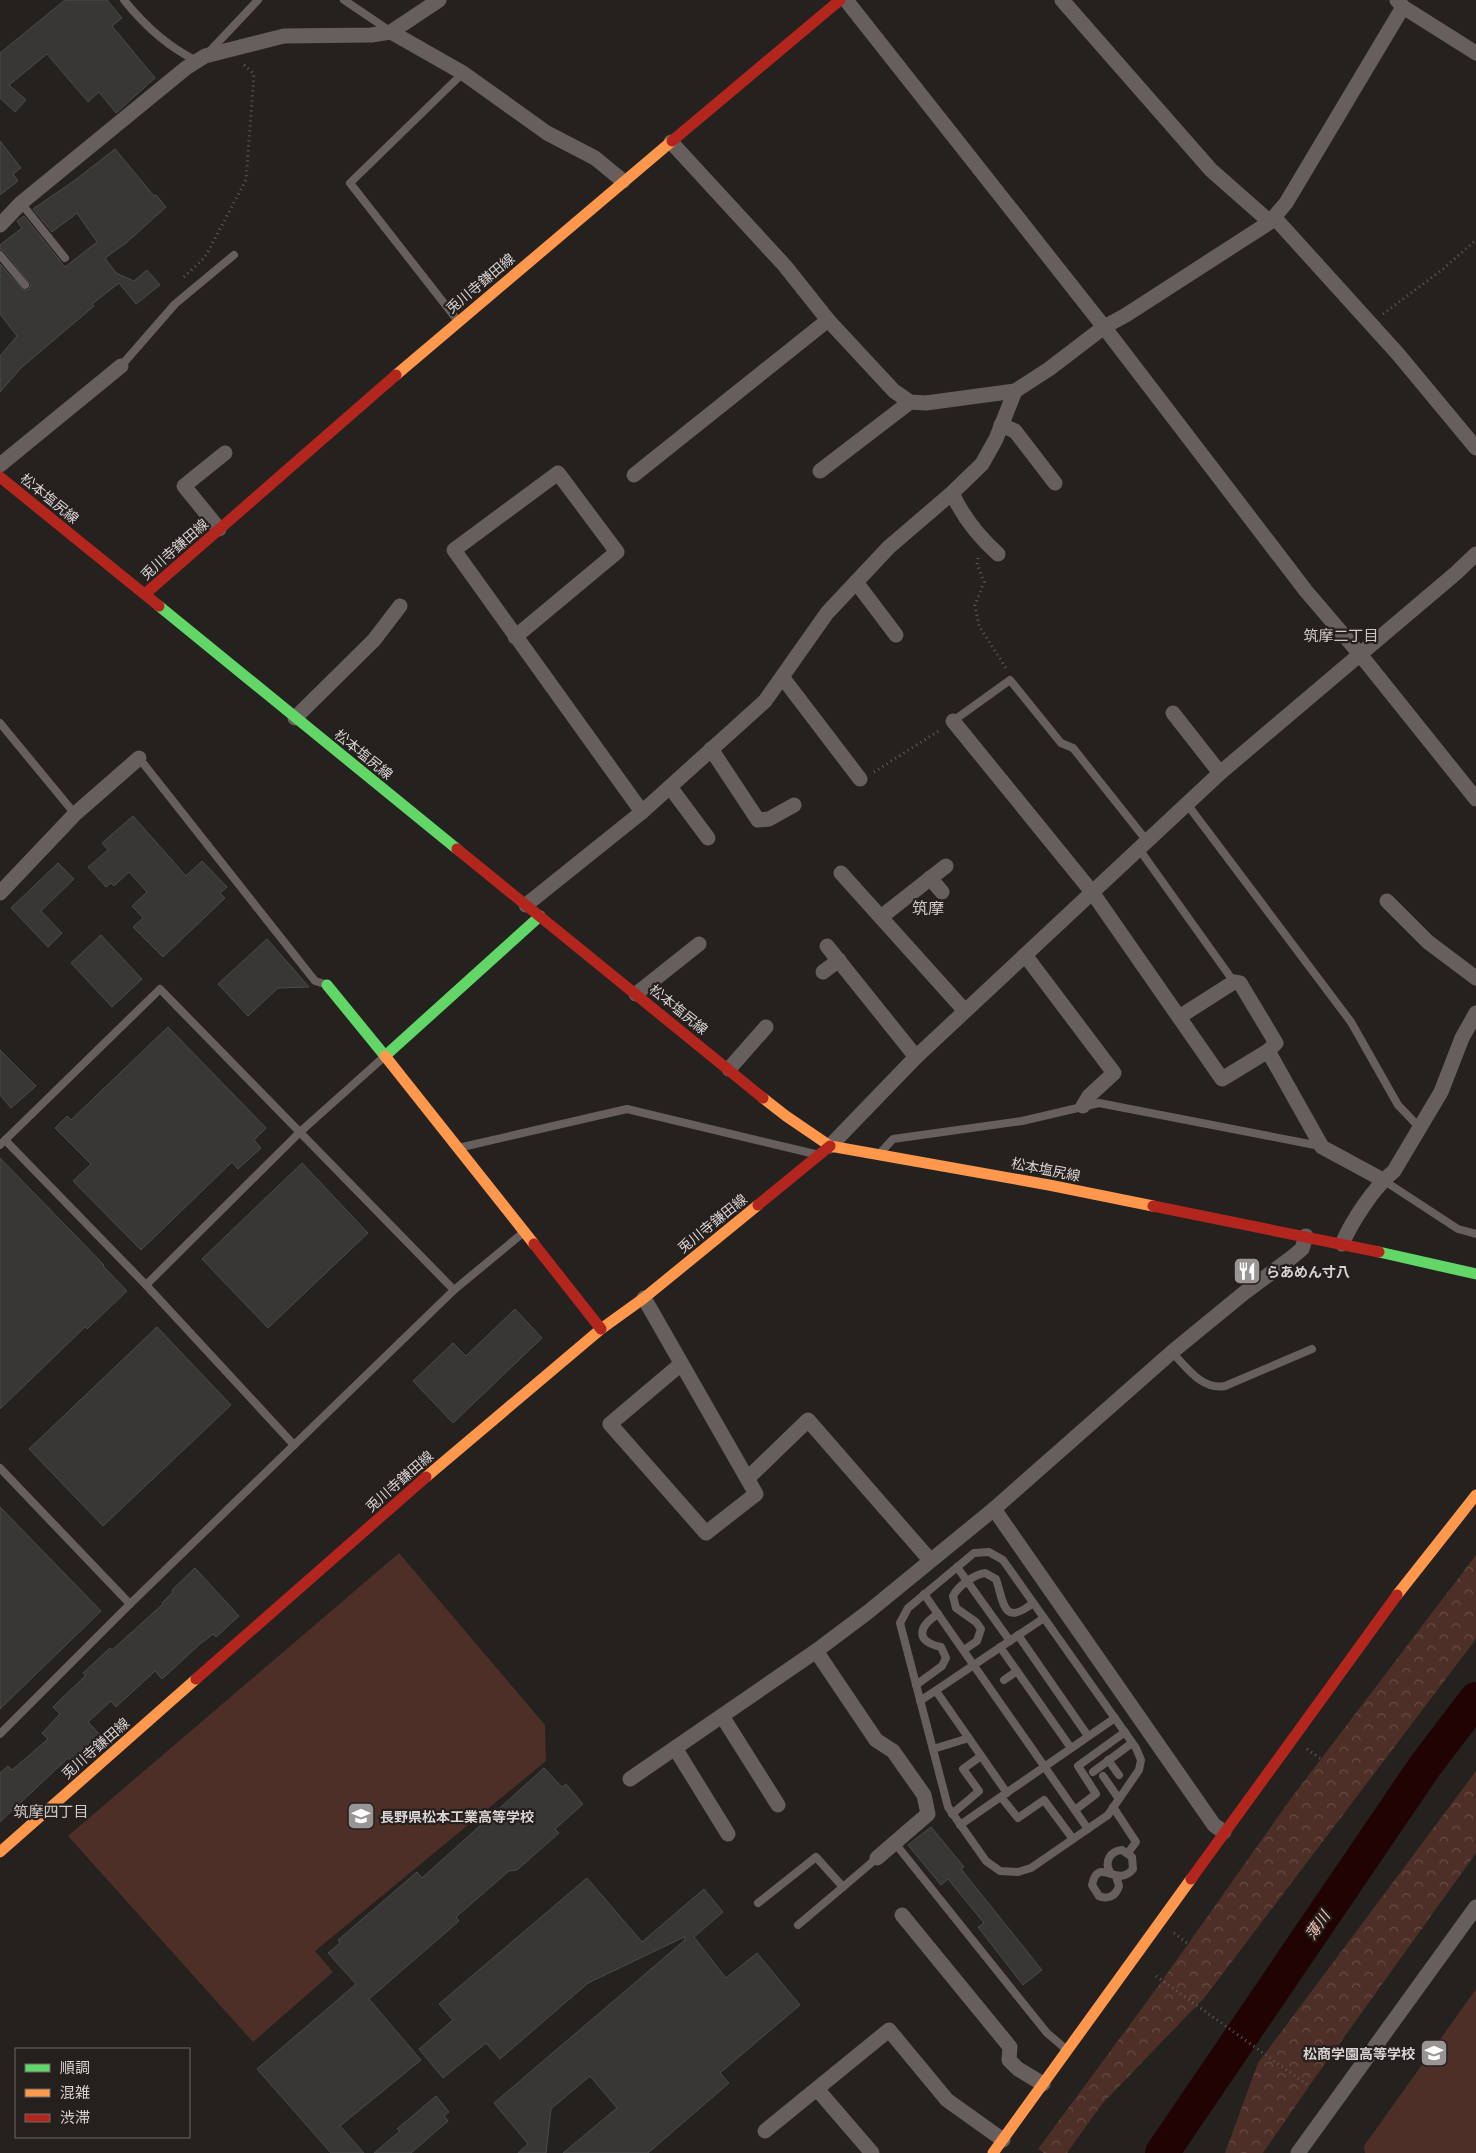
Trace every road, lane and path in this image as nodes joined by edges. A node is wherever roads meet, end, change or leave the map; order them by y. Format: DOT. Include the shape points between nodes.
graph roads {
  1 [pos="124,0"];
  2 [pos="258,0"];
  3 [pos="344,0"];
  4 [pos="439,0"];
  5 [pos="840,0"];
  6 [pos="846,0"];
  7 [pos="1062,0"];
  8 [pos="1400,4"];
  9 [pos="391,32"];
  10 [pos="230,50"];
  11 [pos="1476,54"];
  12 [pos="201,59"];
  13 [pos="463,73"];
  14 [pos="672,142"];
  15 [pos="623,181"];
  16 [pos="21,203"];
  17 [pos="1272,220"];
  18 [pos="0,225"];
  19 [pos="1476,240"];
  20 [pos="0,255"];
  21 [pos="234,255"];
  22 [pos="65,258"];
  23 [pos="25,285"];
  24 [pos="178,301"];
  25 [pos="828,320"];
  26 [pos="458,321"];
  27 [pos="1369,324"];
  28 [pos="1104,326"];
  29 [pos="121,366"];
  30 [pos="1015,391"];
  31 [pos="910,402"];
  32 [pos="1001,425"];
  33 [pos="1476,448"];
  34 [pos="225,453"];
  35 [pos="0,465"];
  36 [pos="820,471"];
  37 [pos="634,475"];
  38 [pos="0,477"];
  39 [pos="1054,483"];
  40 [pos="952,493"];
  41 [pos="219,529"];
  42 [pos="981,538"];
  43 [pos="998,554"];
  44 [pos="1476,554"];
  45 [pos="856,582"];
  46 [pos="144,594"];
  47 [pos="400,606"];
  48 [pos="896,635"];
  49 [pos="515,637"];
  50 [pos="1360,653"];
  51 [pos="783,678"];
  52 [pos="1010,680"];
  53 [pos="1173,713"];
  54 [pos="295,718"];
  55 [pos="953,721"];
  56 [pos="0,723"];
  57 [pos="711,749"];
  58 [pos="139,758"];
  59 [pos="1220,772"];
  60 [pos="860,779"];
  61 [pos="670,787"];
  62 [pos="1476,799"];
  63 [pos="1187,804"];
  64 [pos="794,805"];
  65 [pos="642,812"];
  66 [pos="75,814"];
  67 [pos="708,838"];
  68 [pos="1143,846"];
  69 [pos="946,866"];
  70 [pos="841,873"];
  71 [pos="930,878"];
  72 [pos="942,892"];
  73 [pos="1092,892"];
  74 [pos="0,893"];
  75 [pos="1387,900"];
  76 [pos="526,904"];
  77 [pos="540,916"];
  78 [pos="881,917"];
  79 [pos="699,944"];
  80 [pos="827,946"];
  81 [pos="1025,955"];
  82 [pos="839,960"];
  83 [pos="823,972"];
  84 [pos="1476,978"];
  85 [pos="1234,982"];
  86 [pos="327,985"];
  87 [pos="636,994"];
  88 [pos="965,1011"];
  89 [pos="1476,1013"];
  90 [pos="1179,1017"];
  91 [pos="766,1027"];
  92 [pos="1268,1051"];
  93 [pos="385,1056"];
  94 [pos="916,1057"];
  95 [pos="729,1069"];
  96 [pos="1083,1106"];
  97 [pos="1420,1128"];
  98 [pos="300,1132"];
  99 [pos="3,1143"];
  100 [pos="1322,1147"];
  101 [pos="458,1148"];
  102 [pos="825,1150"];
  103 [pos="879,1154"];
  104 [pos="1383,1180"];
  105 [pos="524,1232"];
  106 [pos="1476,1234"];
  107 [pos="1306,1236"];
  108 [pos="1342,1244"];
  109 [pos="1476,1274"];
  110 [pos="146,1285"];
  111 [pos="454,1290"];
  112 [pos="644,1298"];
  113 [pos="601,1329"];
  114 [pos="1312,1349"];
  115 [pos="1172,1352"];
  116 [pos="681,1364"];
  117 [pos="294,1445"];
  118 [pos="0,1468"];
  119 [pos="748,1478"];
  120 [pos="1476,1495"];
  121 [pos="994,1509"];
  122 [pos="930,1560"];
  123 [pos="957,1567"];
  124 [pos="968,1582"];
  125 [pos="924,1594"];
  126 [pos="1033,1603"];
  127 [pos="130,1604"];
  128 [pos="938,1614"];
  129 [pos="1044,1618"];
  130 [pos="1018,1635"];
  131 [pos="1010,1640"];
  132 [pos="1000,1647"];
  133 [pos="964,1650"];
  134 [pos="816,1651"];
  135 [pos="974,1665"];
  136 [pos="1017,1671"];
  137 [pos="1004,1680"];
  138 [pos="916,1685"];
  139 [pos="936,1691"];
  140 [pos="920,1701"];
  141 [pos="722,1716"];
  142 [pos="1115,1718"];
  143 [pos="1125,1732"];
  144 [pos="0,1734"];
  145 [pos="1088,1736"];
  146 [pos="969,1738"];
  147 [pos="1132,1743"];
  148 [pos="1303,1746"];
  149 [pos="675,1748"];
  150 [pos="1071,1748"];
  151 [pos="933,1749"];
  152 [pos="981,1756"];
  153 [pos="1320,1759"];
  154 [pos="1108,1760"];
  155 [pos="1045,1766"];
  156 [pos="1093,1772"];
  157 [pos="1119,1775"];
  158 [pos="1103,1776"];
  159 [pos="630,1779"];
  160 [pos="1004,1795"];
  161 [pos="1119,1798"];
  162 [pos="778,1805"];
  163 [pos="1113,1807"];
  164 [pos="1075,1810"];
  165 [pos="952,1814"];
  166 [pos="960,1825"];
  167 [pos="1088,1829"];
  168 [pos="1224,1832"];
  169 [pos="728,1834"];
  170 [pos="1073,1839"];
  171 [pos="894,1842"];
  172 [pos="0,1852"];
  173 [pos="1128,1853"];
  174 [pos="877,1858"];
  175 [pos="1113,1874"];
  176 [pos="843,1887"];
  177 [pos="758,1903"];
  178 [pos="1476,1907"];
  179 [pos="902,1915"];
  180 [pos="798,1925"];
  181 [pos="1170,1930"];
  182 [pos="1187,1943"];
  183 [pos="1156,1976"];
  184 [pos="1067,2050"];
  185 [pos="1043,2084"];
  186 [pos="1309,2086"];
  187 [pos="817,2088"];
  188 [pos="765,2131"];
  189 [pos="1002,2140"];
  190 [pos="872,2153"];
  191 [pos="993,2153"];
  192 [pos="1298,2153"];
  1 -- 12 [label="lane" via="161,38 185,55"];
  2 -- 12 [label="lane"];
  3 -- 9 [label="lane"];
  4 -- 9 [label="street"];
  5 -- 14 [label="main road, 兎川寺鎌田線"];
  6 -- 28 [label="street"];
  7 -- 17 [label="street" via="1211,170"];
  8 -- 11 [label="street"];
  8 -- 17 [label="street" via="1286,203"];
  9 -- 10 [label="street" via="284,36"];
  9 -- 13 [label="street"];
  10 -- 12 [label="street"];
  10 -- 24 [label="path" via="254,74 246,180 205,257 178,284"];
  12 -- 16 [label="street"];
  13 -- 15 [label="street" via="547,133 594,158"];
  13 -- 26 [label="lane" via="350,183"];
  14 -- 15 [label="main road, 兎川寺鎌田線"];
  14 -- 25 [label="street" via="785,266"];
  15 -- 26 [label="main road, 兎川寺鎌田線"];
  16 -- 18 [label="street"];
  16 -- 22 [label="lane"];
  17 -- 27 [label="street"];
  17 -- 28 [label="street"];
  19 -- 27 [label="path" via="1442,270"];
  20 -- 23 [label="lane"];
  21 -- 24 [label="lane"];
  24 -- 29 [label="lane"];
  25 -- 31 [label="street" via="894,391"];
  25 -- 37 [label="street"];
  26 -- 41 [label="main road, 兎川寺鎌田線"];
  27 -- 33 [label="street"];
  28 -- 30 [label="street" via="1049,370"];
  28 -- 50 [label="street" via="1306,591"];
  29 -- 35 [label="street"];
  30 -- 31 [label="street" via="926,403"];
  30 -- 32 [label="street"];
  31 -- 36 [label="street"];
  32 -- 39 [label="street" via="1015,431"];
  32 -- 40 [label="street" via="982,464"];
  34 -- 41 [label="street" via="184,486"];
  38 -- 46 [label="main road, 松本塩尻線"];
  40 -- 42 [label="street" via="958,507"];
  40 -- 45 [label="street" via="890,547"];
  41 -- 46 [label="main road, 兎川寺鎌田線"];
  42 -- 43 [label="street"];
  42 -- 52 [label="path" via="977,564 984,582 975,604 979,626"];
  44 -- 50 [label="street"];
  45 -- 48 [label="street"];
  45 -- 51 [label="street" via="827,613"];
  46 -- 54 [label="main road, 松本塩尻線"];
  47 -- 54 [label="street" via="374,640"];
  49 -- 49 [label="street" via="454,550 558,473 617,552"];
  49 -- 65 [label="street"];
  50 -- 59 [label="street"];
  50 -- 62 [label="street"];
  51 -- 57 [label="street" via="766,701"];
  51 -- 60 [label="street"];
  52 -- 55 [label="lane"];
  52 -- 68 [label="lane" via="1061,743 1073,748"];
  53 -- 59 [label="street"];
  54 -- 76 [label="main road, 松本塩尻線"];
  55 -- 60 [label="path"];
  55 -- 73 [label="street"];
  56 -- 66 [label="lane"];
  57 -- 61 [label="street"];
  57 -- 64 [label="street" via="758,820 769,819"];
  58 -- 66 [label="street"];
  58 -- 86 [label="lane" via="315,981"];
  59 -- 63 [label="street"];
  61 -- 65 [label="street"];
  61 -- 67 [label="street"];
  63 -- 68 [label="street"];
  63 -- 97 [label="lane" via="1351,1022 1398,1105"];
  65 -- 76 [label="street"];
  66 -- 74 [label="street"];
  68 -- 73 [label="street"];
  68 -- 85 [label="lane"];
  69 -- 71 [label="street"];
  70 -- 78 [label="street"];
  71 -- 72 [label="street"];
  71 -- 78 [label="street"];
  73 -- 81 [label="street"];
  73 -- 90 [label="street"];
  75 -- 84 [label="street" via="1428,942"];
  76 -- 77 [label="main road, 松本塩尻線"];
  77 -- 87 [label="main road, 松本塩尻線"];
  77 -- 93 [label="main road"];
  78 -- 88 [label="street"];
  79 -- 87 [label="street"];
  80 -- 82 [label="street"];
  81 -- 88 [label="street"];
  81 -- 96 [label="street" via="1114,1073"];
  82 -- 83 [label="street"];
  82 -- 94 [label="street"];
  85 -- 90 [label="street"];
  85 -- 92 [label="street" via="1240,983 1276,1043"];
  86 -- 93 [label="main road"];
  87 -- 95 [label="main road, 松本塩尻線"];
  88 -- 94 [label="street"];
  89 -- 97 [label="street" via="1462,1038 1441,1092"];
  90 -- 92 [label="street" via="1222,1079"];
  91 -- 95 [label="street"];
  92 -- 100 [label="street"];
  93 -- 98 [label="lane"];
  93 -- 101 [label="main road"];
  94 -- 102 [label="street"];
  95 -- 102 [label="main road, 松本塩尻線"];
  96 -- 100 [label="lane" via="1100,1103"];
  96 -- 103 [label="lane" via="1022,1121 893,1139"];
  97 -- 104 [label="street" via="1394,1171"];
  98 -- 99 [label="lane" via="160,989"];
  98 -- 110 [label="lane"];
  98 -- 111 [label="lane"];
  99 -- 110 [label="lane"];
  100 -- 104 [label="street"];
  101 -- 102 [label="lane" via="627,1110"];
  101 -- 105 [label="main road"];
  102 -- 103 [label="main road, 松本塩尻線"];
  102 -- 112 [label="main road, 兎川寺鎌田線"];
  103 -- 107 [label="main road, 松本塩尻線"];
  104 -- 106 [label="lane" via="1458,1229"];
  104 -- 108 [label="street"];
  105 -- 111 [label="lane"];
  105 -- 113 [label="main road"];
  107 -- 108 [label="main road, 松本塩尻線"];
  107 -- 115 [label="street" via="1302,1249"];
  108 -- 109 [label="main road, 松本塩尻線"];
  110 -- 117 [label="lane"];
  111 -- 117 [label="lane"];
  112 -- 113 [label="main road, 兎川寺鎌田線"];
  112 -- 116 [label="street"];
  113 -- 172 [label="main road, 兎川寺鎌田線" via="456,1451"];
  114 -- 115 [label="lane" via="1216,1387 1207,1385 1193,1374"];
  115 -- 121 [label="street"];
  116 -- 119 [label="street"];
  116 -- 119 [label="street" via="610,1424 706,1533 756,1494"];
  117 -- 127 [label="lane"];
  118 -- 127 [label="lane"];
  119 -- 122 [label="street" via="808,1420"];
  120 -- 168 [label="main road" via="1379,1618"];
  121 -- 122 [label="street"];
  121 -- 168 [label="street" via="1214,1825"];
  122 -- 134 [label="street"];
  123 -- 124 [label="lane"];
  123 -- 125 [label="lane"];
  123 -- 126 [label="lane" via="974,1553 989,1552 1003,1560"];
  124 -- 126 [label="lane" via="981,1573 993,1576 1003,1605 1013,1613 1021,1612"];
  124 -- 131 [label="lane"];
  124 -- 133 [label="lane" via="955,1592 954,1605 976,1622 981,1633 977,1641"];
  125 -- 128 [label="lane"];
  125 -- 138 [label="lane" via="908,1608 900,1623"];
  126 -- 129 [label="lane"];
  127 -- 144 [label="lane"];
  128 -- 133 [label="lane"];
  128 -- 138 [label="lane" via="925,1624 923,1637 941,1647 946,1658 942,1666"];
  129 -- 130 [label="lane"];
  129 -- 142 [label="lane"];
  130 -- 131 [label="lane"];
  130 -- 145 [label="lane"];
  131 -- 132 [label="lane"];
  132 -- 135 [label="lane"];
  132 -- 136 [label="lane"];
  133 -- 135 [label="lane"];
  134 -- 141 [label="street"];
  134 -- 171 [label="street" via="876,1740 893,1751 924,1795 928,1814"];
  135 -- 139 [label="lane"];
  135 -- 155 [label="lane"];
  136 -- 137 [label="lane"];
  136 -- 150 [label="lane"];
  138 -- 140 [label="lane"];
  139 -- 140 [label="lane"];
  139 -- 146 [label="lane"];
  140 -- 151 [label="lane"];
  141 -- 149 [label="street"];
  141 -- 162 [label="street"];
  142 -- 143 [label="lane"];
  142 -- 145 [label="lane"];
  143 -- 147 [label="lane"];
  143 -- 164 [label="lane" via="1078,1766 1096,1794"];
  145 -- 150 [label="lane"];
  146 -- 151 [label="lane"];
  146 -- 152 [label="lane"];
  147 -- 154 [label="lane"];
  147 -- 161 [label="lane" via="1141,1760 1139,1770"];
  148 -- 153 [label="path"];
  149 -- 159 [label="street"];
  149 -- 169 [label="street"];
  150 -- 155 [label="lane"];
  151 -- 165 [label="lane"];
  152 -- 160 [label="lane"];
  152 -- 165 [label="lane" via="963,1769 979,1791"];
  154 -- 156 [label="lane"];
  154 -- 157 [label="lane"];
  155 -- 160 [label="lane"];
  155 -- 164 [label="lane"];
  158 -- 161 [label="lane"];
  160 -- 166 [label="lane"];
  160 -- 170 [label="lane" via="1018,1818 1044,1800"];
  161 -- 163 [label="lane"];
  163 -- 167 [label="lane" via="1108,1815"];
  163 -- 173 [label="lane" via="1136,1842"];
  164 -- 167 [label="lane"];
  165 -- 166 [label="lane"];
  166 -- 170 [label="lane" via="986,1862 1000,1871 1018,1872 1032,1868"];
  167 -- 170 [label="lane"];
  168 -- 184 [label="main road"];
  171 -- 174 [label="street"];
  171 -- 184 [label="lane" via="1048,2033"];
  173 -- 175 [label="lane" via="1117,1851 1110,1856 1108,1864"];
  173 -- 175 [label="lane" via="1134,1861 1133,1870 1127,1876"];
  174 -- 176 [label="lane"];
  175 -- 175 [label="lane" via="1119,1886 1115,1894 1096,1898 1092,1885 1095,1877 1102,1872"];
  176 -- 177 [label="lane" via="816,1857"];
  176 -- 180 [label="lane"];
  178 -- 192 [label="street"];
  179 -- 185 [label="street" via="1010,2047 1009,2060"];
  181 -- 182 [label="path"];
  183 -- 186 [label="path"];
  184 -- 185 [label="main road"];
  185 -- 189 [label="main road"];
  187 -- 188 [label="street"];
  187 -- 189 [label="street" via="889,2030 947,2100"];
  187 -- 190 [label="street"];
  189 -- 191 [label="main road"];
}
